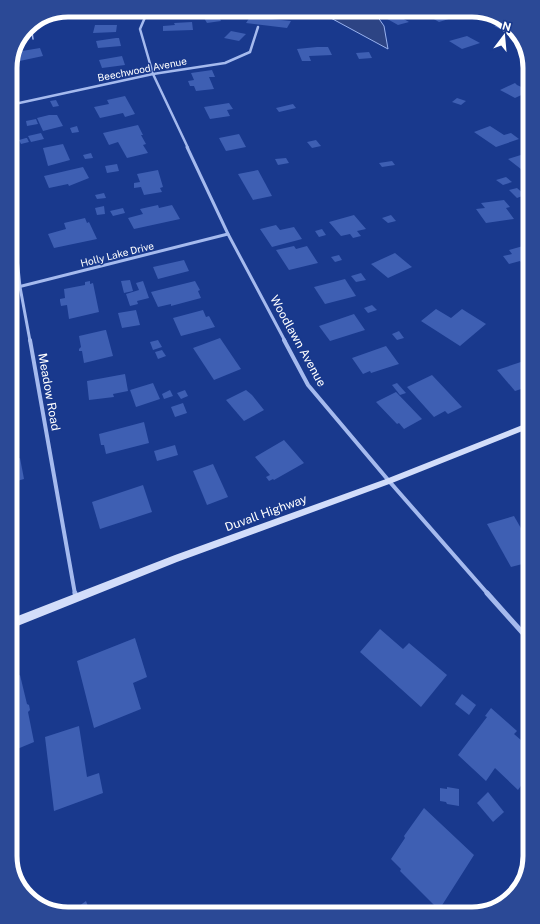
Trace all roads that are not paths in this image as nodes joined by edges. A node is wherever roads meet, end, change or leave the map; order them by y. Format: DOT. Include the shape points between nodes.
graph roads {
  1 [pos="145,17"];
  2 [pos="258,27"];
  3 [pos="32,32"];
  4 [pos="33,39"];
  5 [pos="153,74"];
  6 [pos="17,103"];
  7 [pos="228,234"];
  8 [pos="17,258"];
  9 [pos="20,287"];
  10 [pos="17,288"];
  11 [pos="523,428"];
  12 [pos="388,481"];
  13 [pos="76,596"];
  14 [pos="17,621"];
  15 [pos="523,633"];
  1 -- 5 [label="street, Woodlawn Avenue" via="140,29"];
  2 -- 5 [label="street, Beechwood Avenue" via="250,52 225,63"];
  3 -- 4 [label="lane"];
  5 -- 6 [label="street, Beechwood Avenue"];
  5 -- 7 [label="street, Woodlawn Avenue"];
  7 -- 9 [label="street, Holly Lake Drive"];
  7 -- 12 [label="street, Woodlawn Avenue" via="308,385"];
  8 -- 9 [label="street, Meadow Road"];
  9 -- 10 [label="street, Holly Lake Drive"];
  9 -- 13 [label="street, Meadow Road"];
  11 -- 12 [label="street, Duvall Highway"];
  12 -- 13 [label="street, Duvall Highway"];
  12 -- 15 [label="street, Woodlawn Avenue"];
  13 -- 14 [label="street, Duvall Highway"];
}
